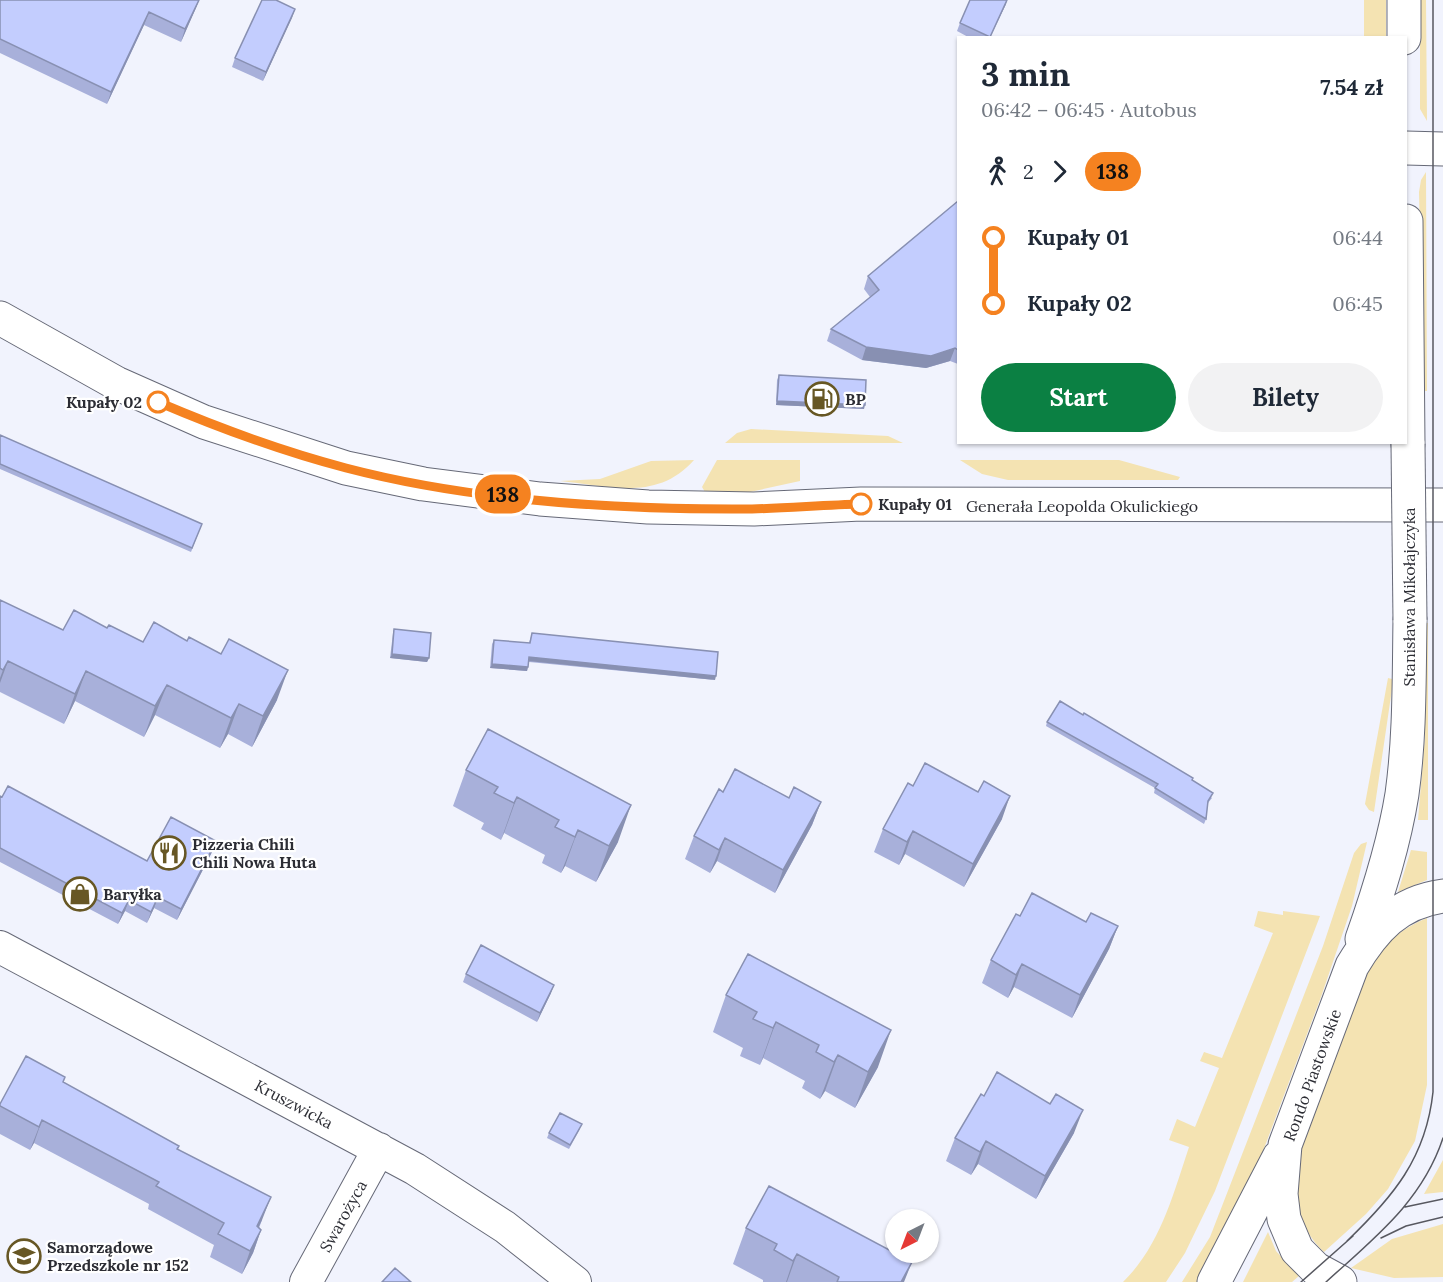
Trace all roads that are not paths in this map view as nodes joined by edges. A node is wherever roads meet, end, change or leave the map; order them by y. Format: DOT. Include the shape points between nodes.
graph roads {
  1 [pos="1404,0"];
  2 [pos="1404,36"];
  3 [pos="1407,147"];
  4 [pos="1443,149"];
  5 [pos="0,318"];
  6 [pos="1407,332"];
  7 [pos="1443,505"];
  8 [pos="1443,896"];
  9 [pos="0,947"];
  10 [pos="1352,966"];
  11 [pos="1285,1145"];
  12 [pos="379,1149"];
  13 [pos="306,1282"];
  14 [pos="575,1282"];
  15 [pos="1214,1282"];
  16 [pos="1340,1282"];
  1 -- 2 [label="street"];
  3 -- 4 [label="street"];
  5 -- 7 [label="street, Generała Leopolda Okulickiego" via="107,378 204,422 346,468 423,484 540,499 648,507"];
  6 -- 10 [label="street, Stanisława Mikołajczyka, bridge" via="1410,620 1402,795 1390,854"];
  8 -- 10 [label="street, Rondo Piastowskie" via="1416,902 1393,914 1372,934"];
  9 -- 12 [label="street, Kruszwicka"];
  10 -- 11 [label="street, Rondo Piastowskie"];
  11 -- 15 [label="street"];
  11 -- 16 [label="street, Rondo Piastowskie" via="1281,1194 1290,1235 1306,1260"];
  12 -- 13 [label="street, Swarożyca"];
  12 -- 14 [label="street, Kruszwicka" via="478,1209"];
}
